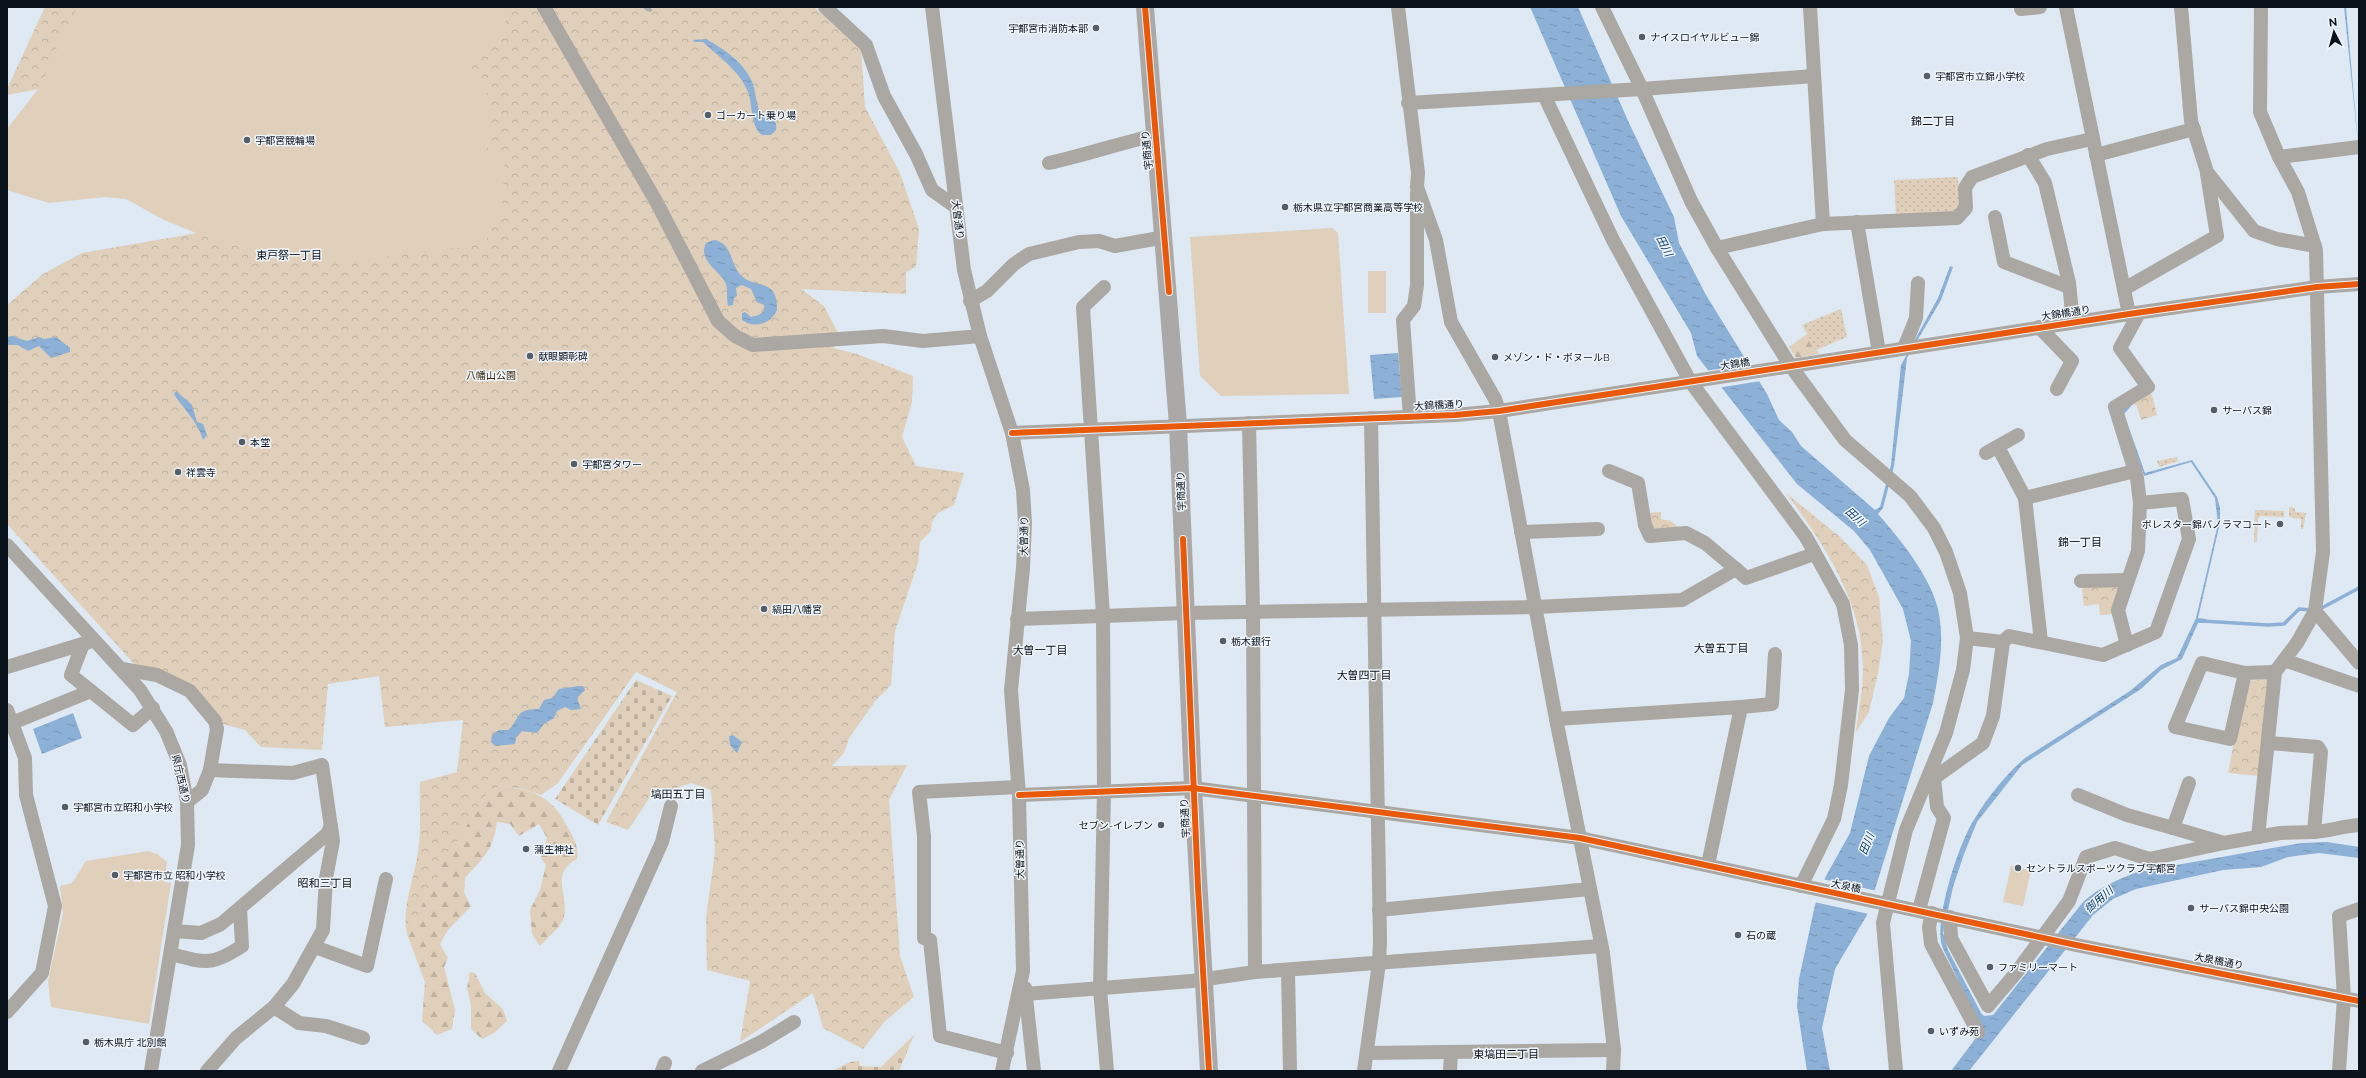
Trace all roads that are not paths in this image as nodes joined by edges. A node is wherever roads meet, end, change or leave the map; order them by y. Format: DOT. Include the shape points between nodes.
graph roads {
  1 [pos="544,7"];
  2 [pos="825,7"];
  3 [pos="932,7"];
  4 [pos="1145,7"];
  5 [pos="1398,7"];
  6 [pos="1602,7"];
  7 [pos="1810,7"];
  8 [pos="2040,7"];
  9 [pos="2066,7"];
  10 [pos="2181,7"];
  11 [pos="2261,7"];
  12 [pos="2021,9"];
  13 [pos="1814,76"];
  14 [pos="1638,89"];
  15 [pos="1550,95"];
  16 [pos="1408,103"];
  17 [pos="2194,129"];
  18 [pos="1156,136"];
  19 [pos="2092,139"];
  20 [pos="2359,147"];
  21 [pos="2028,155"];
  22 [pos="2096,155"];
  23 [pos="2279,157"];
  24 [pos="1049,163"];
  25 [pos="2207,172"];
  26 [pos="1417,187"];
  27 [pos="956,207"];
  28 [pos="1995,217"];
  29 [pos="1857,222"];
  30 [pos="1823,224"];
  31 [pos="1165,237"];
  32 [pos="2315,246"];
  33 [pos="1717,248"];
  34 [pos="1918,283"];
  35 [pos="2359,284"];
  36 [pos="2069,287"];
  37 [pos="2317,287"];
  38 [pos="1104,288"];
  39 [pos="2124,289"];
  40 [pos="970,301"];
  41 [pos="2134,313"];
  42 [pos="2073,322"];
  43 [pos="2039,328"];
  44 [pos="980,336"];
  45 [pos="1904,348"];
  46 [pos="1879,352"];
  47 [pos="1784,366"];
  48 [pos="1694,380"];
  49 [pos="2057,389"];
  50 [pos="1498,411"];
  51 [pos="1410,416"];
  52 [pos="1371,418"];
  53 [pos="1249,423"];
  54 [pos="1178,425"];
  55 [pos="1092,430"];
  56 [pos="1012,433"];
  57 [pos="2018,435"];
  58 [pos="1608,471"];
  59 [pos="2135,471"];
  60 [pos="2025,498"];
  61 [pos="2140,503"];
  62 [pos="1598,529"];
  63 [pos="1521,532"];
  64 [pos="7,545"];
  65 [pos="1814,554"];
  66 [pos="1736,570"];
  67 [pos="2128,580"];
  68 [pos="2080,581"];
  69 [pos="1535,607"];
  70 [pos="1373,610"];
  71 [pos="2315,611"];
  72 [pos="1253,612"];
  73 [pos="1186,613"];
  74 [pos="1103,615"];
  75 [pos="1017,619"];
  76 [pos="1967,638"];
  77 [pos="89,642"];
  78 [pos="2003,642"];
  79 [pos="2041,642"];
  80 [pos="2127,644"];
  81 [pos="1776,654"];
  82 [pos="2284,660"];
  83 [pos="2359,663"];
  84 [pos="7,667"];
  85 [pos="122,669"];
  86 [pos="2275,672"];
  87 [pos="2245,673"];
  88 [pos="2359,686"];
  89 [pos="91,691"];
  90 [pos="1741,707"];
  91 [pos="153,708"];
  92 [pos="7,710"];
  93 [pos="1556,719"];
  94 [pos="12,723"];
  95 [pos="2269,742"];
  96 [pos="210,770"];
  97 [pos="1930,781"];
  98 [pos="2189,783"];
  99 [pos="1194,788"];
  100 [pos="1104,790"];
  101 [pos="1019,791"];
  102 [pos="1253,795"];
  103 [pos="2078,795"];
  104 [pos="188,802"];
  105 [pos="671,806"];
  106 [pos="1376,810"];
  107 [pos="2359,825"];
  108 [pos="330,826"];
  109 [pos="2173,828"];
  110 [pos="2314,832"];
  111 [pos="2258,837"];
  112 [pos="1580,838"];
  113 [pos="2224,843"];
  114 [pos="1708,865"];
  115 [pos="386,879"];
  116 [pos="1803,887"];
  117 [pos="1590,889"];
  118 [pos="1885,904"];
  119 [pos="240,908"];
  120 [pos="2359,909"];
  121 [pos="1379,910"];
  122 [pos="1925,911"];
  123 [pos="1950,917"];
  124 [pos="175,931"];
  125 [pos="2043,937"];
  126 [pos="1601,946"];
  127 [pos="315,947"];
  128 [pos="171,954"];
  129 [pos="1379,963"];
  130 [pos="1023,971"];
  131 [pos="1288,971"];
  132 [pos="1255,972"];
  133 [pos="1203,980"];
  134 [pos="1100,989"];
  135 [pos="1025,994"];
  136 [pos="2344,998"];
  137 [pos="2359,1001"];
  138 [pos="274,1007"];
  139 [pos="7,1012"];
  140 [pos="794,1022"];
  141 [pos="1978,1032"];
  142 [pos="363,1038"];
  143 [pos="1614,1050"];
  144 [pos="1451,1052"];
  145 [pos="1007,1053"];
  146 [pos="1367,1053"];
  147 [pos="151,1071"];
  148 [pos="207,1071"];
  149 [pos="559,1071"];
  150 [pos="702,1071"];
  151 [pos="1002,1071"];
  152 [pos="1034,1071"];
  153 [pos="1107,1071"];
  154 [pos="1209,1071"];
  155 [pos="1290,1071"];
  156 [pos="1364,1071"];
  157 [pos="1450,1071"];
  158 [pos="1613,1071"];
  159 [pos="1896,1071"];
  160 [pos="2339,1071"];
  1 -- 44 [label="street" via="649,190 718,321 735,336 753,345 883,336 923,341"];
  2 -- 27 [label="street" via="866,45 884,96 916,154 932,190"];
  3 -- 27 [label="street, 大曽通り"];
  4 -- 18 [label="main road, 宇商通り"];
  5 -- 16 [label="street"];
  6 -- 14 [label="street"];
  7 -- 13 [label="street"];
  8 -- 12 [label="street"];
  9 -- 19 [label="street"];
  10 -- 17 [label="street"];
  11 -- 23 [label="street" via="2260,112"];
  13 -- 14 [label="street"];
  13 -- 30 [label="street"];
  14 -- 15 [label="street"];
  14 -- 33 [label="street" via="1691,202"];
  15 -- 16 [label="street"];
  15 -- 48 [label="street" via="1613,240"];
  16 -- 26 [label="street" via="1418,173"];
  17 -- 22 [label="street"];
  17 -- 25 [label="street"];
  18 -- 24 [label="street"];
  18 -- 31 [label="main road, 宇商通り"];
  19 -- 21 [label="street"];
  19 -- 22 [label="street"];
  20 -- 23 [label="street"];
  21 -- 29 [label="street" via="1972,177 1965,188 1966,208 1957,218"];
  21 -- 36 [label="street" via="2045,183"];
  22 -- 39 [label="street"];
  23 -- 32 [label="street" via="2298,192"];
  25 -- 32 [label="street" via="2254,231 2277,239"];
  25 -- 39 [label="street" via="2217,236"];
  26 -- 50 [label="street" via="1436,240 1451,322 1495,399"];
  26 -- 51 [label="street" via="1414,306 1403,320"];
  27 -- 40 [label="street, 大曽通り"];
  28 -- 36 [label="street" via="2004,262"];
  29 -- 30 [label="street"];
  29 -- 46 [label="street"];
  30 -- 33 [label="street"];
  31 -- 40 [label="street" via="1115,246 1099,241 1079,242 1029,254 1014,264 987,291"];
  31 -- 54 [label="main road, 宇商通り"];
  32 -- 37 [label="street"];
  33 -- 47 [label="street"];
  34 -- 45 [label="street" via="1916,318"];
  35 -- 37 [label="street, 大錦橋通り"];
  36 -- 42 [label="street"];
  37 -- 41 [label="street, 大錦橋通り"];
  37 -- 71 [label="street" via="2323,552"];
  38 -- 55 [label="street" via="1083,307"];
  39 -- 41 [label="street"];
  40 -- 44 [label="street, 大曽通り"];
  41 -- 42 [label="street, 大錦橋通り"];
  41 -- 59 [label="street" via="2120,348 2148,387 2115,407"];
  42 -- 43 [label="street, 大錦橋通り"];
  43 -- 45 [label="street, 大錦橋通り"];
  43 -- 49 [label="street" via="2072,361"];
  44 -- 56 [label="street, 大曽通り"];
  45 -- 46 [label="street, 大錦橋通り"];
  46 -- 47 [label="street, 大錦橋通り"];
  47 -- 48 [label="street, 大錦橋"];
  47 -- 76 [label="street" via="1845,440 1910,496 1934,528 1946,552 1960,593"];
  48 -- 50 [label="street, 大錦橋通り"];
  48 -- 65 [label="street" via="1806,537"];
  50 -- 51 [label="street, 大錦橋通り"];
  50 -- 63 [label="street"];
  51 -- 52 [label="street, 大錦橋通り"];
  52 -- 53 [label="street, 大錦橋通り"];
  52 -- 70 [label="street"];
  53 -- 54 [label="street, 大錦橋通り"];
  53 -- 72 [label="street"];
  54 -- 55 [label="street, 大錦橋通り"];
  54 -- 73 [label="main road, 宇商通り"];
  55 -- 56 [label="street, 大錦橋通り"];
  55 -- 74 [label="street"];
  56 -- 75 [label="street, 大曽通り" via="1023,490 1025,523"];
  57 -- 60 [label="street" via="1992,450"];
  58 -- 66 [label="street" via="1638,483 1645,525 1650,536 1686,533 1705,543"];
  59 -- 60 [label="street"];
  59 -- 61 [label="street"];
  60 -- 79 [label="street"];
  61 -- 67 [label="street" via="2138,551"];
  61 -- 80 [label="street" via="2182,499 2189,539 2156,632"];
  62 -- 63 [label="street"];
  63 -- 69 [label="street"];
  64 -- 77 [label="street, 県庁西通り"];
  65 -- 66 [label="street" via="1746,578"];
  65 -- 116 [label="street" via="1842,604 1851,645 1852,690 1841,785 1834,819"];
  66 -- 69 [label="street" via="1682,600"];
  67 -- 68 [label="street"];
  67 -- 80 [label="street" via="2118,610"];
  69 -- 70 [label="street"];
  69 -- 93 [label="street"];
  70 -- 72 [label="street"];
  70 -- 106 [label="street"];
  71 -- 82 [label="street"];
  71 -- 83 [label="street"];
  72 -- 73 [label="street"];
  72 -- 102 [label="street"];
  73 -- 74 [label="street"];
  73 -- 99 [label="main road, 宇商通り"];
  74 -- 75 [label="street"];
  74 -- 100 [label="street"];
  75 -- 101 [label="street, 大曽通り" via="1011,690"];
  76 -- 78 [label="street"];
  76 -- 97 [label="street" via="1963,670"];
  77 -- 84 [label="street"];
  77 -- 85 [label="street, 県庁西通り"];
  77 -- 89 [label="street" via="71,675"];
  78 -- 79 [label="street" via="2009,636"];
  78 -- 97 [label="street" via="1993,716 1982,743"];
  79 -- 80 [label="street" via="2103,655"];
  81 -- 90 [label="street" via="1772,704"];
  82 -- 86 [label="street"];
  82 -- 88 [label="street"];
  85 -- 91 [label="street, 県庁西通り"];
  85 -- 96 [label="street" via="157,675 190,691 215,721 217,729"];
  86 -- 87 [label="street"];
  86 -- 95 [label="street"];
  87 -- 87 [label="street" via="2202,663 2175,727 2230,739"];
  89 -- 91 [label="street" via="133,725"];
  89 -- 94 [label="street"];
  90 -- 93 [label="street"];
  90 -- 114 [label="street"];
  91 -- 104 [label="street, 県庁西通り" via="177,754"];
  92 -- 94 [label="street"];
  93 -- 112 [label="street"];
  94 -- 139 [label="street" via="25,758 26,795 55,906 42,973"];
  95 -- 110 [label="street" via="2318,747 2321,752"];
  95 -- 111 [label="street"];
  96 -- 104 [label="street" via="202,790"];
  96 -- 108 [label="street" via="293,773 322,765"];
  97 -- 118 [label="street" via="1906,830"];
  97 -- 122 [label="street" via="1937,807 1944,818"];
  98 -- 109 [label="street"];
  99 -- 100 [label="street, 大泉橋"];
  99 -- 102 [label="street, 大泉橋"];
  99 -- 133 [label="main road, 宇商通り"];
  100 -- 101 [label="street, 大泉橋"];
  100 -- 134 [label="street"];
  101 -- 130 [label="street, 大曽通り"];
  101 -- 145 [label="street, 大泉橋" via="919,792 924,836 924,938 930,940 940,1036"];
  102 -- 106 [label="street, 大泉橋"];
  102 -- 132 [label="street"];
  103 -- 109 [label="street" via="2127,815"];
  104 -- 124 [label="street, 県庁西通り" via="188,845"];
  105 -- 149 [label="street" via="662,842"];
  106 -- 112 [label="street, 大泉橋"];
  106 -- 121 [label="street"];
  107 -- 110 [label="street"];
  108 -- 119 [label="street" via="327,834"];
  108 -- 127 [label="street" via="332,841 326,878 323,930"];
  109 -- 113 [label="street"];
  110 -- 111 [label="street" via="2280,833"];
  111 -- 113 [label="street"];
  112 -- 114 [label="street, 大泉橋"];
  112 -- 117 [label="street"];
  113 -- 125 [label="street" via="2149,859 2115,848 2086,857 2069,901"];
  114 -- 116 [label="street, 大泉橋"];
  115 -- 127 [label="street" via="367,966"];
  116 -- 118 [label="street, 大泉橋"];
  117 -- 121 [label="street"];
  117 -- 126 [label="street"];
  118 -- 122 [label="street"];
  118 -- 159 [label="street" via="1883,923"];
  119 -- 124 [label="street" via="221,924 201,933"];
  119 -- 128 [label="street" via="242,946 223,958 206,962"];
  120 -- 136 [label="street" via="2339,916"];
  121 -- 129 [label="street"];
  122 -- 123 [label="street"];
  122 -- 141 [label="street" via="1932,944"];
  123 -- 125 [label="street"];
  123 -- 125 [label="street" via="1951,938 1988,1006"];
  124 -- 128 [label="street, 県庁西通り"];
  125 -- 136 [label="street, 大泉橋通り"];
  126 -- 129 [label="street"];
  126 -- 143 [label="street"];
  127 -- 138 [label="street" via="293,984"];
  128 -- 147 [label="street, 県庁西通り"];
  129 -- 131 [label="street"];
  129 -- 146 [label="street"];
  130 -- 135 [label="street"];
  130 -- 145 [label="street, 大曽通り"];
  131 -- 132 [label="street"];
  131 -- 155 [label="street"];
  132 -- 133 [label="street"];
  133 -- 134 [label="street"];
  133 -- 154 [label="main road, 宇商通り"];
  134 -- 135 [label="street"];
  134 -- 153 [label="street"];
  135 -- 152 [label="street"];
  136 -- 137 [label="street, 大泉橋通り"];
  136 -- 160 [label="street"];
  138 -- 142 [label="street" via="299,1023 326,1026"];
  138 -- 148 [label="street" via="236,1038"];
  140 -- 150 [label="street" via="762,1042"];
  143 -- 144 [label="street"];
  143 -- 158 [label="street"];
  144 -- 146 [label="street"];
  144 -- 157 [label="street"];
  145 -- 151 [label="street, 大曽通り"];
  146 -- 156 [label="street"];
}
